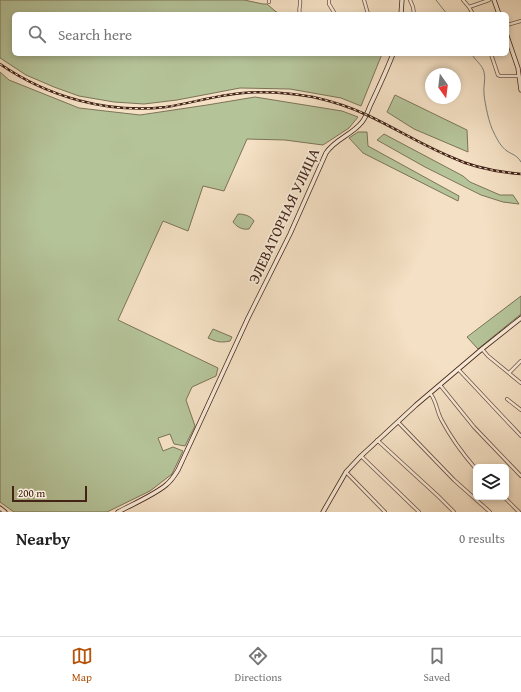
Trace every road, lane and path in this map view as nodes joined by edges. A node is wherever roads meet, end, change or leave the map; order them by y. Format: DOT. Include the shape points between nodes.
graph roads {
  1 [pos="300,0"];
  2 [pos="329,0"];
  3 [pos="364,0"];
  4 [pos="402,0"];
  5 [pos="410,0"];
  6 [pos="462,0"];
  7 [pos="489,0"];
  8 [pos="494,0"];
  9 [pos="469,7"];
  10 [pos="299,12"];
  11 [pos="334,12"];
  12 [pos="367,12"];
  13 [pos="401,12"];
  14 [pos="414,12"];
  15 [pos="472,12"];
  16 [pos="498,12"];
  17 [pos="521,21"];
  18 [pos="509,24"];
  19 [pos="509,42"];
  20 [pos="392,56"];
  21 [pos="492,56"];
  22 [pos="520,73"];
  23 [pos="521,90"];
  24 [pos="521,318"];
  25 [pos="482,349"];
  26 [pos="521,361"];
  27 [pos="458,369"];
  28 [pos="509,373"];
  29 [pos="521,383"];
  30 [pos="440,385"];
  31 [pos="430,393"];
  32 [pos="507,399"];
  33 [pos="521,410"];
  34 [pos="397,422"];
  35 [pos="521,436"];
  36 [pos="377,440"];
  37 [pos="361,456"];
  38 [pos="473,466"];
  39 [pos="346,472"];
  40 [pos="521,476"];
  41 [pos="507,500"];
  42 [pos="0,508"];
  43 [pos="5,512"];
  44 [pos="120,512"];
  45 [pos="323,512"];
  46 [pos="385,512"];
  47 [pos="419,512"];
  48 [pos="454,512"];
  49 [pos="490,512"];
  50 [pos="519,512"];
  1 -- 10 [label="street"];
  2 -- 11 [label="street"];
  3 -- 12 [label="street"];
  4 -- 13 [label="main road"];
  5 -- 14 [label="street"];
  6 -- 9 [label="street"];
  7 -- 9 [label="street"];
  8 -- 16 [label="main road"];
  9 -- 15 [label="street"];
  17 -- 18 [label="street"];
  19 -- 22 [label="main road"];
  20 -- 44 [label="main road, ЭЛЕВАТОРНАЯ УЛИЦА" via="363,121 326,153 174,477 166,486"];
  21 -- 22 [label="street" via="498,75"];
  22 -- 23 [label="main road"];
  24 -- 25 [label="main road"];
  25 -- 27 [label="main road"];
  25 -- 28 [label="street"];
  26 -- 28 [label="street"];
  27 -- 30 [label="main road"];
  27 -- 35 [label="street"];
  28 -- 29 [label="street"];
  30 -- 31 [label="main road"];
  30 -- 40 [label="street" via="474,427"];
  31 -- 34 [label="main road"];
  31 -- 38 [label="street" via="451,438"];
  32 -- 33 [label="street"];
  34 -- 36 [label="main road"];
  34 -- 49 [label="street" via="454,480"];
  36 -- 37 [label="main road"];
  36 -- 48 [label="street"];
  37 -- 39 [label="main road"];
  37 -- 47 [label="street"];
  39 -- 45 [label="main road"];
  39 -- 46 [label="street"];
  41 -- 50 [label="street"];
  42 -- 43 [label="main road"];
}
